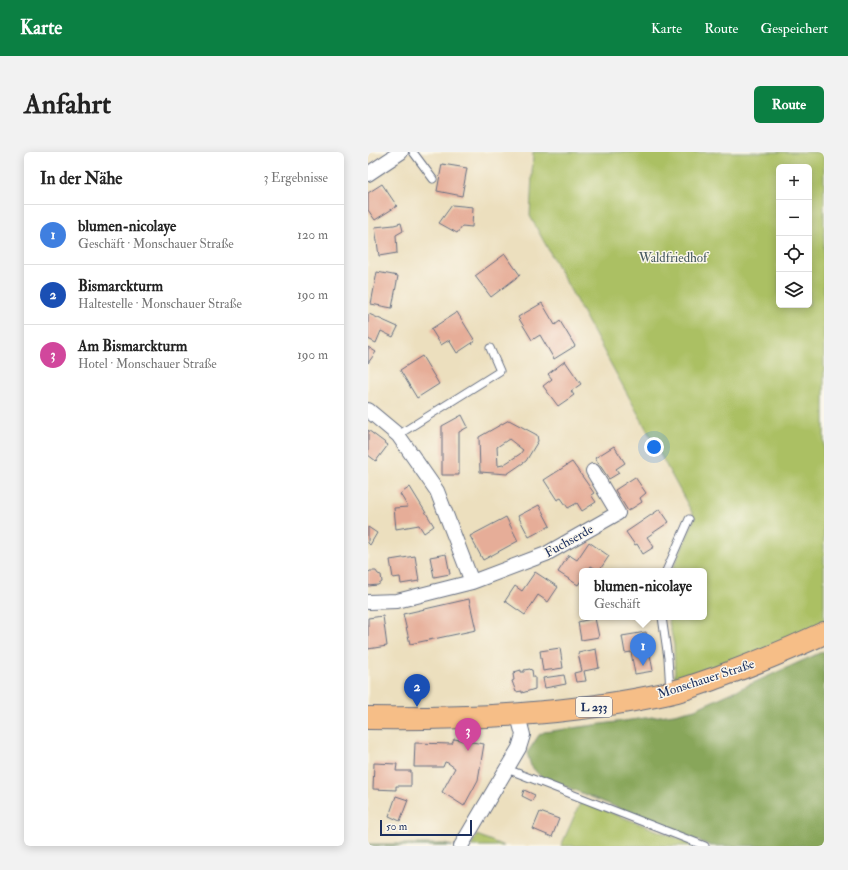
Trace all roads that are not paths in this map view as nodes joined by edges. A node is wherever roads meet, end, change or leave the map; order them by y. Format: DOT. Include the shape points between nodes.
graph roads {
  1 [pos="401,152"];
  2 [pos="413,152"];
  3 [pos="368,174"];
  4 [pos="432,179"];
  5 [pos="490,348"];
  6 [pos="368,410"];
  7 [pos="398,436"];
  8 [pos="593,471"];
  9 [pos="689,519"];
  10 [pos="667,568"];
  11 [pos="472,582"];
  12 [pos="368,602"];
  13 [pos="662,620"];
  14 [pos="824,633"];
  15 [pos="670,693"];
  16 [pos="518,716"];
  17 [pos="368,718"];
  18 [pos="507,769"];
  19 [pos="462,846"];
  20 [pos="705,846"];
  1 -- 3 [label="street"];
  2 -- 4 [label="lane"];
  5 -- 7 [label="lane" via="500,371"];
  6 -- 7 [label="street"];
  7 -- 11 [label="street" via="437,491"];
  8 -- 11 [label="street, Fuchserde" via="618,513 546,554"];
  9 -- 10 [label="lane"];
  11 -- 12 [label="street, Fuchserde" via="397,601"];
  13 -- 15 [label="lane"];
  14 -- 15 [label="main road, Monschauer Straße / L 233" via="748,666"];
  15 -- 16 [label="main road, Monschauer Straße / L 233" via="595,707"];
  16 -- 17 [label="main road, Monschauer Straße / L 233"];
  16 -- 18 [label="street" via="523,735"];
  18 -- 19 [label="street"];
  18 -- 20 [label="lane"];
}
